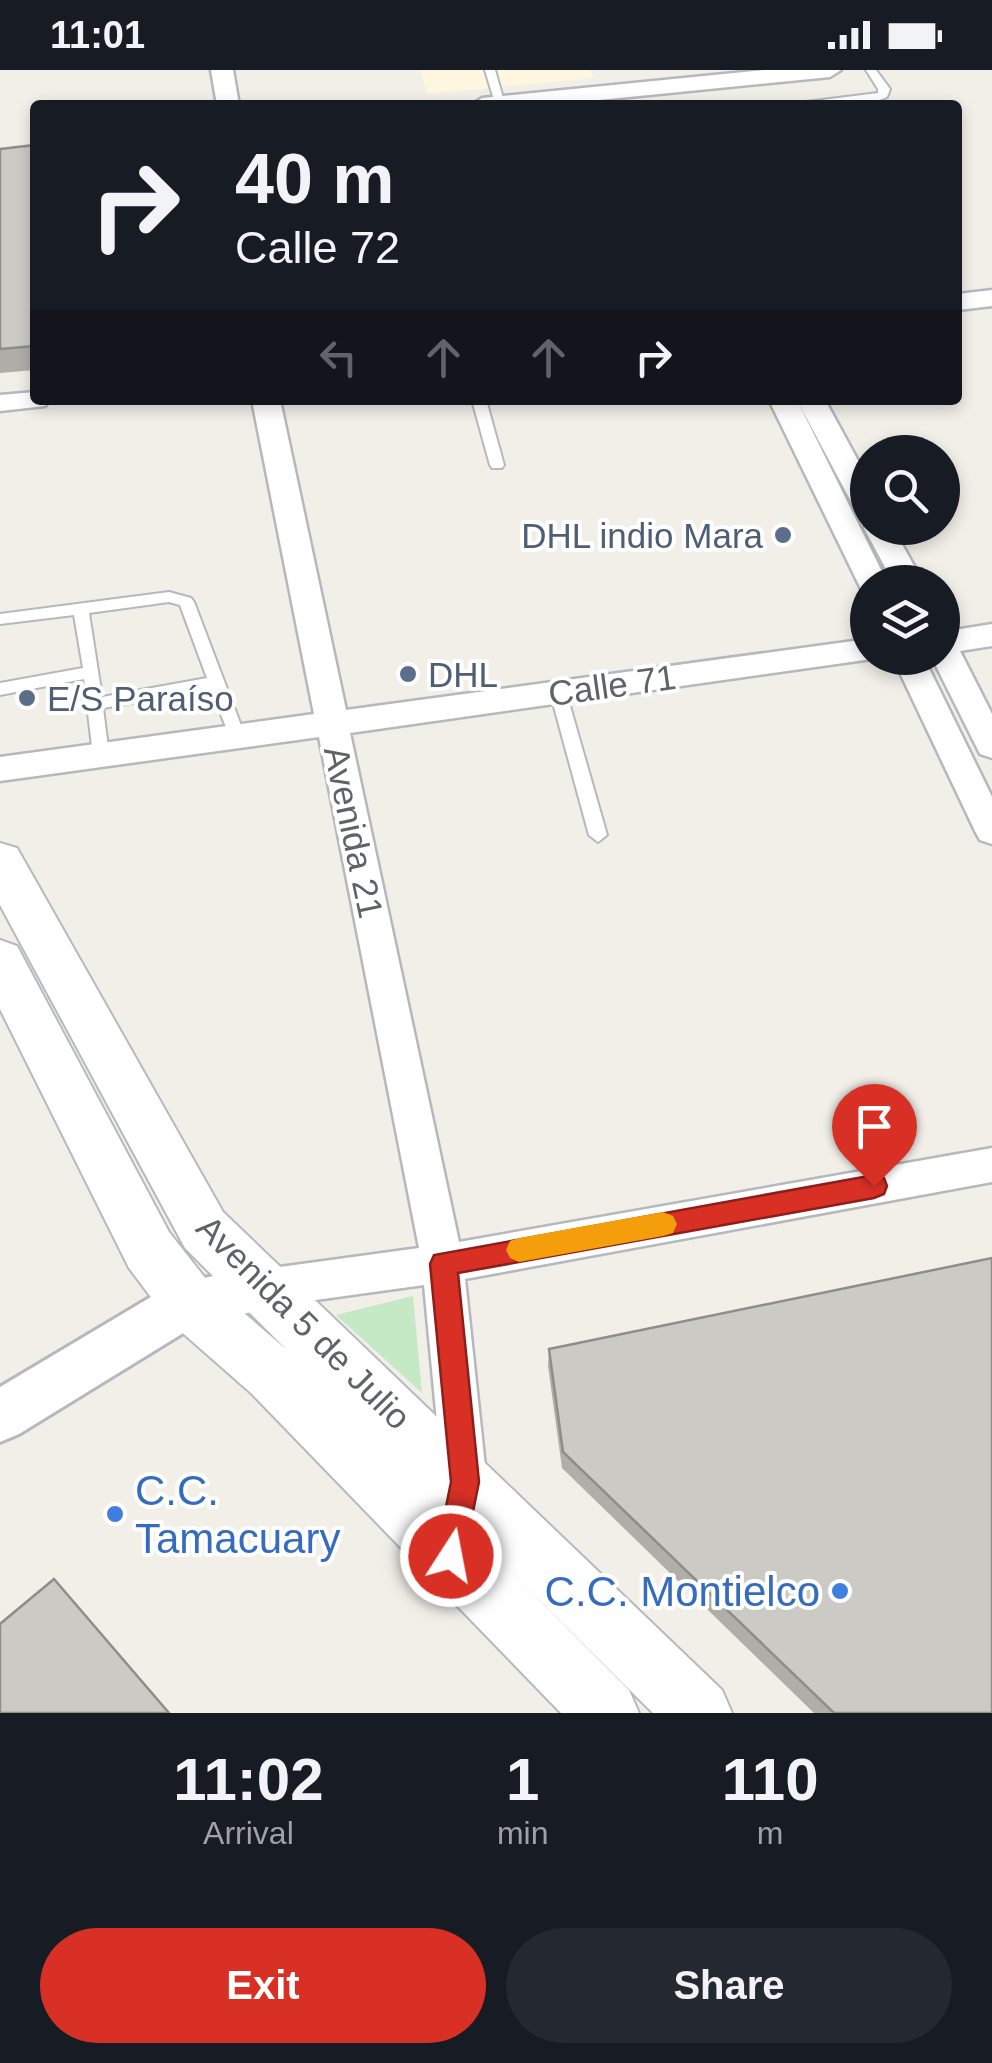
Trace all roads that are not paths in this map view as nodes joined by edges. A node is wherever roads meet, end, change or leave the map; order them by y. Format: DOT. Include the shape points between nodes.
graph roads {
  1 [pos="222,70"];
  2 [pos="490,70"];
  3 [pos="830,70"];
  4 [pos="871,70"];
  5 [pos="626,88"];
  6 [pos="651,88"];
  7 [pos="227,100"];
  8 [pos="492,100"];
  9 [pos="526,100"];
  10 [pos="863,100"];
  11 [pos="992,298"];
  12 [pos="962,302"];
  13 [pos="30,401"];
  14 [pos="0,404"];
  15 [pos="267,405"];
  16 [pos="481,405"];
  17 [pos="785,405"];
  18 [pos="814,405"];
  19 [pos="497,465"];
  20 [pos="850,473"];
  21 [pos="864,565"];
  22 [pos="81,608"];
  23 [pos="0,619"];
  24 [pos="992,635"];
  25 [pos="960,641"];
  26 [pos="850,652"];
  27 [pos="90,672"];
  28 [pos="916,675"];
  29 [pos="957,675"];
  30 [pos="217,682"];
  31 [pos="0,689"];
  32 [pos="558,692"];
  33 [pos="96,704"];
  34 [pos="332,723"];
  35 [pos="237,736"];
  36 [pos="992,746"];
  37 [pos="101,755"];
  38 [pos="0,769"];
  39 [pos="992,831"];
  40 [pos="598,835"];
  41 [pos="0,862"];
  42 [pos="0,960"];
  43 [pos="992,1165"];
  44 [pos="443,1264"];
  45 [pos="266,1288"];
  46 [pos="190,1302"];
  47 [pos="0,1416"];
  48 [pos="465,1482"];
  49 [pos="451,1556"];
  50 [pos="606,1713"];
  51 [pos="699,1713"];
  1 -- 7 [label="street"];
  2 -- 8 [label="lane"];
  3 -- 6 [label="street"];
  4 -- 10 [label="lane" via="883,95"];
  5 -- 6 [label="street"];
  5 -- 9 [label="street"];
  11 -- 12 [label="street"];
  13 -- 14 [label="street"];
  15 -- 34 [label="street, Avenida 21"];
  16 -- 19 [label="lane"];
  17 -- 21 [label="street"];
  18 -- 20 [label="street"];
  22 -- 23 [label="lane"];
  22 -- 27 [label="lane"];
  22 -- 30 [label="lane" via="168,597 186,602"];
  24 -- 25 [label="street"];
  26 -- 32 [label="street, Calle 71"];
  27 -- 31 [label="lane"];
  27 -- 33 [label="lane"];
  28 -- 39 [label="street"];
  29 -- 36 [label="street"];
  30 -- 33 [label="lane"];
  30 -- 35 [label="lane"];
  32 -- 34 [label="street, Calle 71"];
  32 -- 40 [label="lane"];
  33 -- 37 [label="lane"];
  34 -- 35 [label="street, Calle 71"];
  34 -- 44 [label="street, Avenida 21"];
  35 -- 37 [label="street, Calle 71"];
  37 -- 38 [label="street, Calle 71"];
  41 -- 45 [label="main road, Avenida 5 de Julio" via="204,1230"];
  42 -- 46 [label="main road, Avenida 5 de Julio" via="149,1250"];
  43 -- 44 [label="street"];
  44 -- 45 [label="street"];
  44 -- 48 [label="street, Avenida 21"];
  45 -- 46 [label="street"];
  45 -- 48 [label="main road, Avenida 5 de Julio"];
  46 -- 47 [label="street"];
  46 -- 49 [label="main road, Avenida 5 de Julio" via="271,1373"];
  48 -- 49 [label="street, Avenida 21"];
  48 -- 51 [label="main road, Avenida 5 de Julio"];
  49 -- 50 [label="main road, Avenida 5 de Julio"];
}
